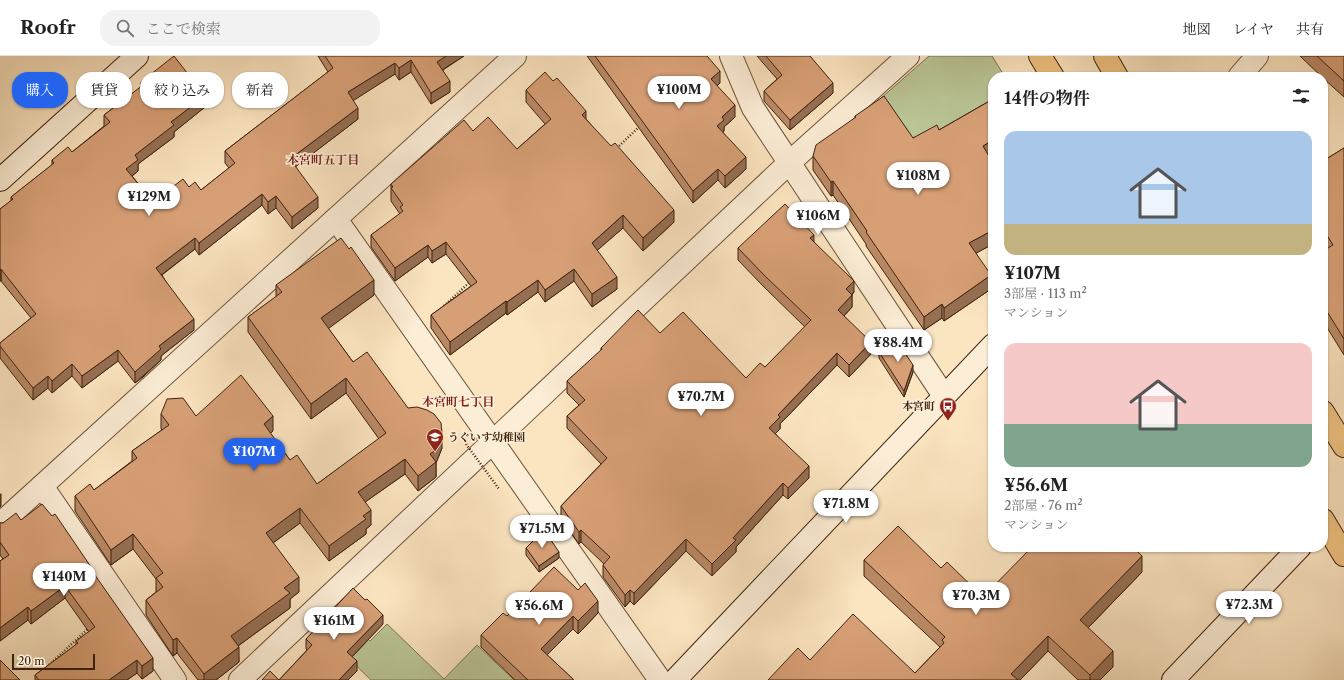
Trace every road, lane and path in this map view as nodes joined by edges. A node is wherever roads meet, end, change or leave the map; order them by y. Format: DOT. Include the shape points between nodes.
graph roads {
  1 [pos="137,56"];
  2 [pos="515,56"];
  3 [pos="731,56"];
  4 [pos="908,56"];
  5 [pos="1040,56"];
  6 [pos="1105,56"];
  7 [pos="1257,56"];
  8 [pos="1050,72"];
  9 [pos="1114,72"];
  10 [pos="1243,72"];
  11 [pos="642,125"];
  12 [pos="613,152"];
  13 [pos="790,162"];
  14 [pos="0,180"];
  15 [pos="336,219"];
  16 [pos="474,279"];
  17 [pos="416,332"];
  18 [pos="988,350"];
  19 [pos="944,396"];
  20 [pos="1328,420"];
  21 [pos="492,441"];
  22 [pos="466,444"];
  23 [pos="1344,446"];
  24 [pos="42,486"];
  25 [pos="499,489"];
  26 [pos="0,524"];
  27 [pos="1328,529"];
  28 [pos="1295,552"];
  29 [pos="1344,555"];
  30 [pos="91,626"];
  31 [pos="44,669"];
  32 [pos="175,680"];
  33 [pos="240,680"];
  34 [pos="660,680"];
  35 [pos="675,680"];
  36 [pos="1173,680"];
  1 -- 14 [label="street"];
  2 -- 15 [label="street"];
  3 -- 13 [label="street" via="753,108"];
  4 -- 13 [label="street"];
  5 -- 8 [label="main road"];
  6 -- 9 [label="main road"];
  7 -- 10 [label="street"];
  11 -- 12 [label="path"];
  13 -- 19 [label="street"];
  13 -- 21 [label="street"];
  15 -- 17 [label="street"];
  15 -- 24 [label="street"];
  16 -- 17 [label="path"];
  17 -- 21 [label="street"];
  18 -- 19 [label="street"];
  19 -- 35 [label="street"];
  20 -- 23 [label="main road"];
  21 -- 33 [label="street"];
  21 -- 34 [label="street"];
  22 -- 25 [label="path, bridge"];
  24 -- 26 [label="street"];
  24 -- 32 [label="street"];
  27 -- 29 [label="main road"];
  28 -- 36 [label="street"];
  30 -- 31 [label="path"];
}
